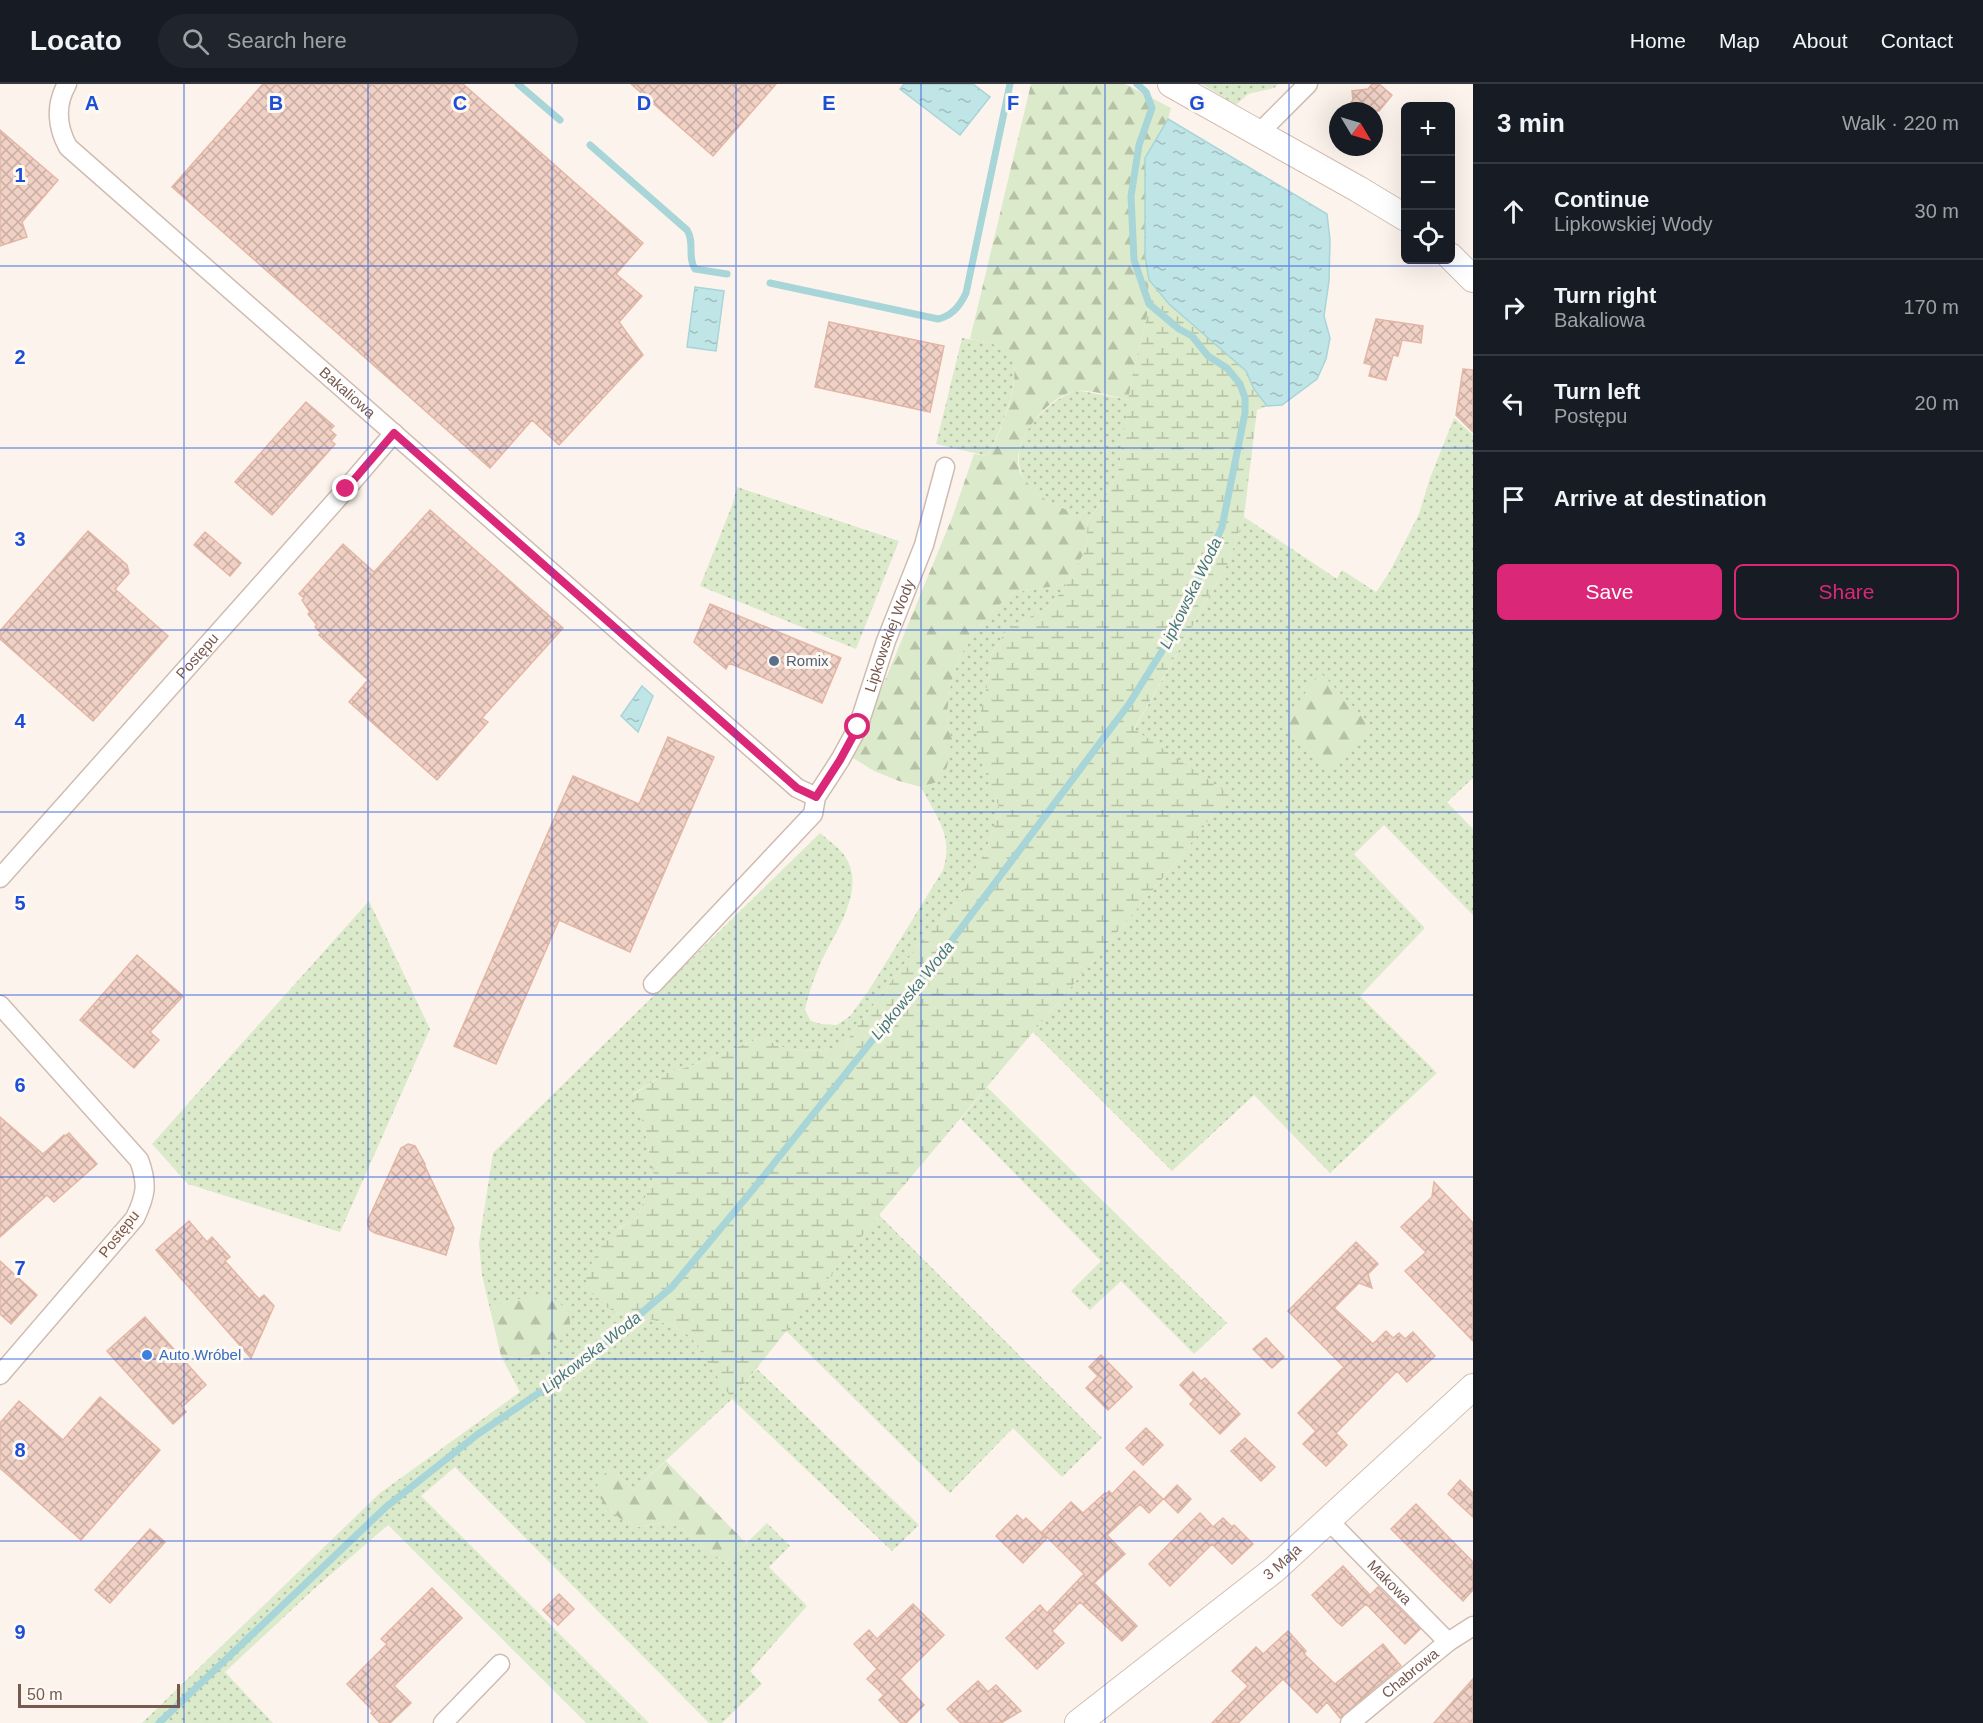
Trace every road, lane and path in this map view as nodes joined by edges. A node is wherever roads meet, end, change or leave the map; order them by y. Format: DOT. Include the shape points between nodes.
graph roads {
  1 [pos="67,84"];
  2 [pos="1171,84"];
  3 [pos="1308,84"];
  4 [pos="1258,134"];
  5 [pos="1401,215"];
  6 [pos="1455,261"];
  7 [pos="1473,279"];
  8 [pos="394,433"];
  9 [pos="945,467"];
  10 [pos="816,797"];
  11 [pos="0,878"];
  12 [pos="653,984"];
  13 [pos="0,1005"];
  14 [pos="0,1375"];
  15 [pos="1473,1387"];
  16 [pos="1329,1521"];
  17 [pos="1473,1626"];
  18 [pos="1448,1642"];
  19 [pos="500,1664"];
  20 [pos="443,1723"];
  21 [pos="1078,1723"];
  22 [pos="1350,1723"];
  1 -- 8 [label="street, Bakaliowa" via="59,106 59,126 68,147"];
  2 -- 4 [label="main road"];
  3 -- 4 [label="street"];
  4 -- 5 [label="main road"];
  6 -- 7 [label="main road"];
  8 -- 10 [label="street, Bakaliowa" via="797,788"];
  8 -- 11 [label="street, Postępu"];
  9 -- 10 [label="street, Lipkowskiej Wody" via="924,545 858,727"];
  10 -- 12 [label="street, Lipkowskiej Wody" via="813,814"];
  13 -- 14 [label="street, Postępu" via="139,1160 145,1188 135,1218"];
  15 -- 16 [label="main road, 3 Maja"];
  16 -- 18 [label="street, Makowa"];
  16 -- 21 [label="main road, 3 Maja" via="1275,1569"];
  17 -- 18 [label="street, Chabrowa"];
  18 -- 22 [label="street, Chabrowa"];
  19 -- 20 [label="street"];
}
